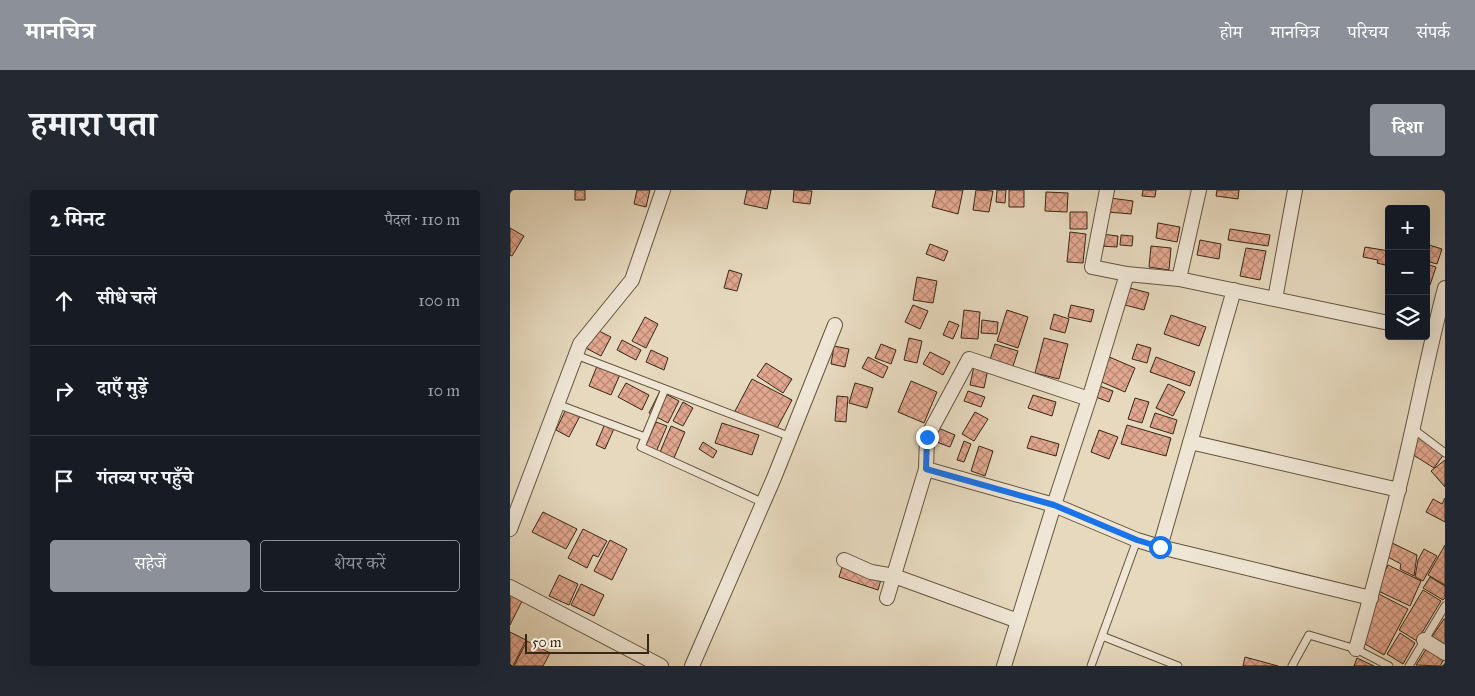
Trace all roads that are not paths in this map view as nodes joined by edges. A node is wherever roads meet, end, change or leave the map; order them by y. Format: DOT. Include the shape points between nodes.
graph roads {
  1 [pos="663,190"];
  2 [pos="1107,190"];
  3 [pos="1199,190"];
  4 [pos="1295,190"];
  5 [pos="1127,274"];
  6 [pos="1179,279"];
  7 [pos="1445,288"];
  8 [pos="1234,290"];
  9 [pos="1275,299"];
  10 [pos="1385,323"];
  11 [pos="835,326"];
  12 [pos="1430,332"];
  13 [pos="1428,340"];
  14 [pos="576,355"];
  15 [pos="665,389"];
  16 [pos="1089,399"];
  17 [pos="557,404"];
  18 [pos="1412,428"];
  19 [pos="645,437"];
  20 [pos="791,437"];
  21 [pos="1190,442"];
  22 [pos="1445,453"];
  23 [pos="926,469"];
  24 [pos="1398,490"];
  25 [pos="764,503"];
  26 [pos="1054,505"];
  27 [pos="510,529"];
  28 [pos="1137,540"];
  29 [pos="1160,547"];
  30 [pos="844,560"];
  31 [pos="894,576"];
  32 [pos="510,587"];
  33 [pos="887,598"];
  34 [pos="1371,598"];
  35 [pos="1445,606"];
  36 [pos="1018,621"];
  37 [pos="1102,636"];
  38 [pos="1424,640"];
  39 [pos="1356,648"];
  40 [pos="1445,653"];
  41 [pos="1167,664"];
  42 [pos="661,666"];
  43 [pos="692,666"];
  44 [pos="1004,666"];
  45 [pos="1091,666"];
  46 [pos="1178,666"];
  47 [pos="1292,666"];
  48 [pos="1389,666"];
  49 [pos="1409,666"];
  1 -- 14 [label="street" via="632,280 580,344"];
  2 -- 5 [label="street" via="1092,267"];
  3 -- 6 [label="street"];
  4 -- 9 [label="street"];
  5 -- 6 [label="street"];
  5 -- 16 [label="street"];
  6 -- 8 [label="street"];
  7 -- 12 [label="street"];
  8 -- 9 [label="street"];
  8 -- 21 [label="street"];
  9 -- 10 [label="street"];
  11 -- 20 [label="street"];
  13 -- 18 [label="street"];
  14 -- 15 [label="lane"];
  14 -- 17 [label="street"];
  15 -- 19 [label="lane"];
  15 -- 20 [label="lane"];
  16 -- 23 [label="street" via="969,359 927,437"];
  16 -- 26 [label="street"];
  17 -- 19 [label="lane"];
  17 -- 27 [label="street"];
  18 -- 22 [label="lane"];
  18 -- 24 [label="street"];
  19 -- 25 [label="lane" via="641,447"];
  20 -- 25 [label="street"];
  21 -- 24 [label="street"];
  21 -- 29 [label="street"];
  23 -- 26 [label="street"];
  23 -- 31 [label="street"];
  24 -- 34 [label="street"];
  25 -- 43 [label="street"];
  26 -- 28 [label="street"];
  26 -- 36 [label="street"];
  28 -- 29 [label="street"];
  28 -- 37 [label="lane"];
  29 -- 34 [label="street"];
  30 -- 31 [label="street" via="871,572"];
  31 -- 33 [label="street"];
  31 -- 36 [label="street"];
  32 -- 42 [label="street"];
  34 -- 39 [label="street"];
  35 -- 38 [label="lane"];
  36 -- 44 [label="street"];
  37 -- 41 [label="lane"];
  37 -- 45 [label="lane"];
  38 -- 40 [label="street"];
  38 -- 49 [label="lane"];
  39 -- 47 [label="lane" via="1309,635"];
  39 -- 48 [label="lane"];
  41 -- 46 [label="lane"];
}
